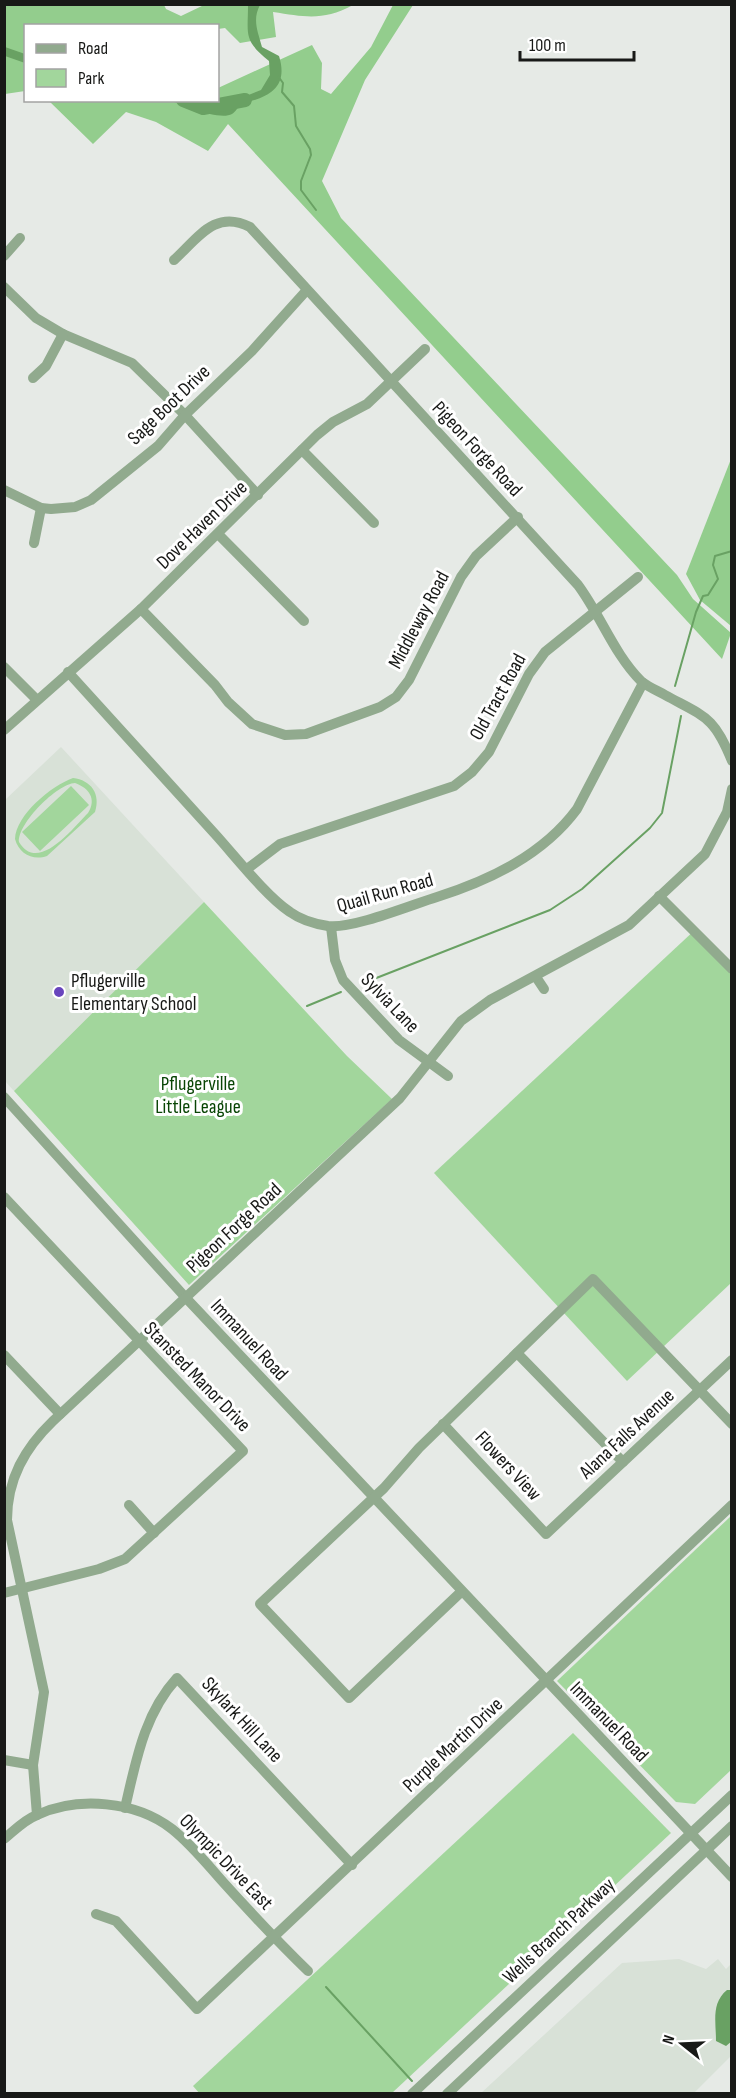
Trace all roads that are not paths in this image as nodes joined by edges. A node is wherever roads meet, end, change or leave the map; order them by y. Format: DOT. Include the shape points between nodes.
graph roads {
  1 [pos="20,238"];
  2 [pos="4,256"];
  3 [pos="174,260"];
  4 [pos="4,287"];
  5 [pos="306,291"];
  6 [pos="63,334"];
  7 [pos="425,349"];
  8 [pos="33,378"];
  9 [pos="390,382"];
  10 [pos="185,415"];
  11 [pos="302,450"];
  12 [pos="4,490"];
  13 [pos="258,495"];
  14 [pos="41,508"];
  15 [pos="518,517"];
  16 [pos="374,523"];
  17 [pos="218,534"];
  18 [pos="34,543"];
  19 [pos="638,577"];
  20 [pos="141,609"];
  21 [pos="596,609"];
  22 [pos="304,621"];
  23 [pos="4,667"];
  24 [pos="68,672"];
  25 [pos="643,683"];
  26 [pos="37,700"];
  27 [pos="4,730"];
  28 [pos="732,761"];
  29 [pos="732,789"];
  30 [pos="247,869"];
  31 [pos="659,896"];
  32 [pos="331,927"];
  33 [pos="729,963"];
  34 [pos="536,977"];
  35 [pos="544,989"];
  36 [pos="427,1063"];
  37 [pos="448,1076"];
  38 [pos="4,1097"];
  39 [pos="4,1197"];
  40 [pos="186,1298"];
  41 [pos="139,1342"];
  42 [pos="517,1353"];
  43 [pos="4,1355"];
  44 [pos="732,1360"];
  45 [pos="700,1390"];
  46 [pos="60,1414"];
  47 [pos="443,1424"];
  48 [pos="732,1424"];
  49 [pos="623,1462"];
  50 [pos="373,1498"];
  51 [pos="6,1500"];
  52 [pos="129,1505"];
  53 [pos="732,1505"];
  54 [pos="154,1533"];
  55 [pos="546,1533"];
  56 [pos="20,1589"];
  57 [pos="461,1592"];
  58 [pos="4,1593"];
  59 [pos="546,1682"];
  60 [pos="4,1760"];
  61 [pos="33,1765"];
  62 [pos="732,1795"];
  63 [pos="125,1808"];
  64 [pos="37,1815"];
  65 [pos="732,1826"];
  66 [pos="690,1833"];
  67 [pos="4,1839"];
  68 [pos="706,1850"];
  69 [pos="352,1865"];
  70 [pos="732,1877"];
  71 [pos="96,1914"];
  72 [pos="274,1938"];
  73 [pos="308,1971"];
  74 [pos="419,2091"];
  75 [pos="447,2094"];
  1 -- 2 [label="street"];
  3 -- 5 [label="street, Pigeon Forge Road" via="214,223 230,219 250,227"];
  4 -- 6 [label="street" via="36,318"];
  5 -- 9 [label="street, Pigeon Forge Road"];
  5 -- 10 [label="street, Sage Boot Drive" via="252,351"];
  6 -- 8 [label="street" via="46,366"];
  6 -- 10 [label="street" via="132,363"];
  7 -- 9 [label="street, Dove Haven Drive"];
  9 -- 11 [label="street, Dove Haven Drive" via="366,404 333,422"];
  9 -- 15 [label="street, Pigeon Forge Road"];
  10 -- 13 [label="street"];
  10 -- 14 [label="street, Sage Boot Drive" via="158,446 91,500 75,507"];
  11 -- 13 [label="street, Dove Haven Drive"];
  11 -- 16 [label="street"];
  12 -- 14 [label="street, Sage Boot Drive"];
  13 -- 17 [label="street, Dove Haven Drive"];
  14 -- 18 [label="street"];
  15 -- 20 [label="street, Middleway Road" via="476,556 461,577 409,680 396,697 380,707 306,734 285,735 252,724"];
  15 -- 21 [label="street, Pigeon Forge Road"];
  17 -- 20 [label="street, Dove Haven Drive"];
  17 -- 22 [label="street"];
  19 -- 21 [label="street, Old Tract Road"];
  20 -- 24 [label="street, Dove Haven Drive"];
  21 -- 25 [label="street, Pigeon Forge Road" via="616,649"];
  21 -- 30 [label="street, Old Tract Road" via="545,652 529,674 489,753 454,786 280,844"];
  23 -- 26 [label="street"];
  24 -- 26 [label="street, Dove Haven Drive"];
  24 -- 30 [label="street, Quail Run Road"];
  25 -- 28 [label="street, Pigeon Forge Road" via="710,719"];
  25 -- 32 [label="street, Quail Run Road" via="577,809 563,828 543,844 473,885 362,921"];
  26 -- 27 [label="street, Dove Haven Drive"];
  29 -- 31 [label="street, Pigeon Forge Road" via="727,812 705,854"];
  30 -- 32 [label="street, Quail Run Road" via="290,912"];
  31 -- 33 [label="street"];
  31 -- 34 [label="street, Pigeon Forge Road" via="629,925"];
  32 -- 36 [label="street, Sylvia Lane" via="335,960 343,980 399,1040"];
  34 -- 35 [label="street"];
  34 -- 36 [label="street, Pigeon Forge Road" via="490,1000 461,1021"];
  36 -- 37 [label="street, Sylvia Lane"];
  36 -- 40 [label="street, Pigeon Forge Road" via="400,1098"];
  38 -- 40 [label="street, Immanuel Road"];
  39 -- 41 [label="street, Stansted Manor Drive"];
  40 -- 41 [label="street, Pigeon Forge Road"];
  40 -- 50 [label="street, Immanuel Road"];
  41 -- 46 [label="street, Pigeon Forge Road"];
  41 -- 54 [label="street, Stansted Manor Drive" via="243,1451"];
  42 -- 45 [label="street" via="593,1279"];
  42 -- 47 [label="street"];
  42 -- 49 [label="street"];
  43 -- 46 [label="street"];
  44 -- 45 [label="street, Alana Falls Avenue"];
  45 -- 48 [label="street"];
  45 -- 49 [label="street, Alana Falls Avenue"];
  46 -- 51 [label="street, Pigeon Forge Road" via="26,1450"];
  47 -- 50 [label="street"];
  47 -- 55 [label="street, Flowers View"];
  49 -- 55 [label="street, Alana Falls Avenue"];
  50 -- 57 [label="street, Immanuel Road"];
  50 -- 57 [label="street" via="260,1604 349,1698"];
  51 -- 56 [label="street, Pigeon Forge Road"];
  52 -- 54 [label="street"];
  53 -- 59 [label="street, Purple Martin Drive"];
  54 -- 56 [label="street, Stansted Manor Drive" via="125,1559"];
  56 -- 58 [label="street, Stansted Manor Drive"];
  56 -- 61 [label="street, Pigeon Forge Road" via="44,1692"];
  57 -- 59 [label="street, Immanuel Road"];
  59 -- 66 [label="street, Immanuel Road"];
  59 -- 69 [label="street, Purple Martin Drive"];
  60 -- 61 [label="street"];
  61 -- 64 [label="street, Pigeon Forge Road"];
  62 -- 66 [label="street, Wells Branch Parkway"];
  63 -- 64 [label="street, Olympic Drive East" via="96,1804 62,1806"];
  63 -- 69 [label="street, Skylark Hill Lane" via="148,1722 177,1678"];
  63 -- 72 [label="street, Olympic Drive East" via="172,1828"];
  64 -- 67 [label="street, Olympic Drive East"];
  65 -- 68 [label="street, Wells Branch Parkway"];
  66 -- 68 [label="street, Immanuel Road"];
  66 -- 74 [label="street, Wells Branch Parkway"];
  68 -- 70 [label="street, Immanuel Road"];
  68 -- 75 [label="street, Wells Branch Parkway"];
  69 -- 72 [label="street, Purple Martin Drive"];
  71 -- 72 [label="street, Purple Martin Drive" via="116,1921 197,2009"];
  72 -- 73 [label="street, Olympic Drive East"];
}
